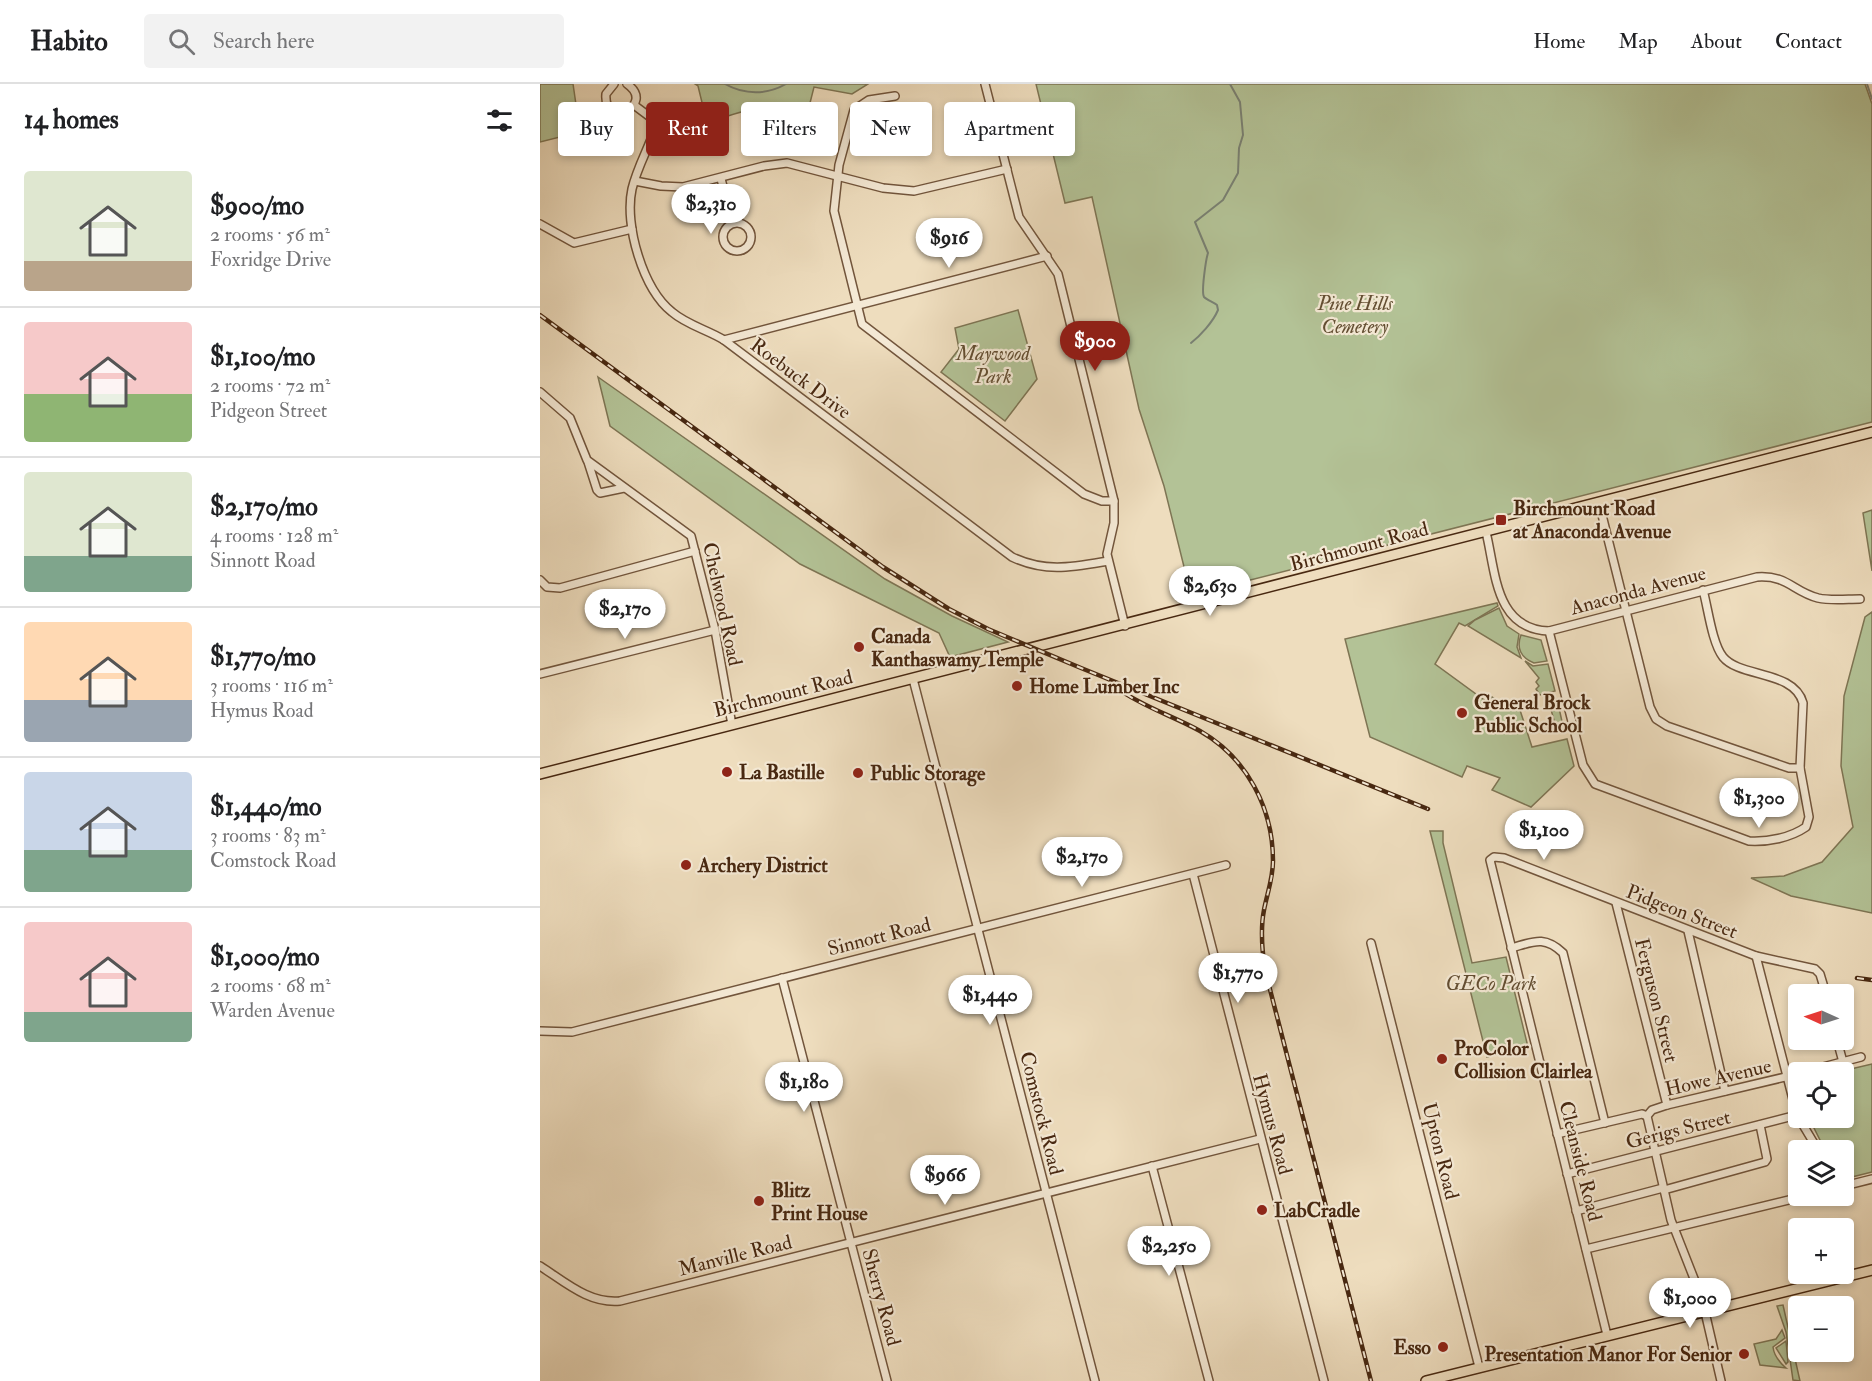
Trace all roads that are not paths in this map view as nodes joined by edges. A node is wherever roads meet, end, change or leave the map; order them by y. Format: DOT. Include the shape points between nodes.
graph roads {
  1 [pos="614,84"];
  2 [pos="627,84"];
  3 [pos="985,84"];
  4 [pos="895,96"];
  5 [pos="608,102"];
  6 [pos="634,105"];
  7 [pos="1007,169"];
  8 [pos="838,176"];
  9 [pos="721,178"];
  10 [pos="634,181"];
  11 [pos="733,223"];
  12 [pos="540,224"];
  13 [pos="632,229"];
  14 [pos="1047,256"];
  15 [pos="857,306"];
  16 [pos="724,340"];
  17 [pos="540,392"];
  18 [pos="1872,432"];
  19 [pos="587,460"];
  20 [pos="624,488"];
  21 [pos="1114,501"];
  22 [pos="1599,503"];
  23 [pos="1486,532"];
  24 [pos="695,551"];
  25 [pos="1108,561"];
  26 [pos="540,580"];
  27 [pos="1703,590"];
  28 [pos="1860,599"];
  29 [pos="1625,610"];
  30 [pos="1125,626"];
  31 [pos="715,630"];
  32 [pos="1549,631"];
  33 [pos="540,674"];
  34 [pos="914,679"];
  35 [pos="732,725"];
  36 [pos="1800,768"];
  37 [pos="540,774"];
  38 [pos="1494,857"];
  39 [pos="1226,865"];
  40 [pos="1193,874"];
  41 [pos="1616,903"];
  42 [pos="978,929"];
  43 [pos="1688,931"];
  44 [pos="1371,943"];
  45 [pos="1511,948"];
  46 [pos="1756,956"];
  47 [pos="782,978"];
  48 [pos="1824,984"];
  49 [pos="540,1031"];
  50 [pos="1840,1050"];
  51 [pos="1861,1057"];
  52 [pos="1843,1062"];
  53 [pos="1786,1077"];
  54 [pos="1788,1084"];
  55 [pos="1725,1091"];
  56 [pos="1667,1104"];
  57 [pos="1788,1117"];
  58 [pos="1647,1119"];
  59 [pos="1605,1123"];
  60 [pos="1760,1125"];
  61 [pos="1557,1134"];
  62 [pos="1260,1139"];
  63 [pos="1654,1152"];
  64 [pos="1152,1166"];
  65 [pos="1567,1174"];
  66 [pos="1872,1179"];
  67 [pos="1854,1184"];
  68 [pos="1663,1189"];
  69 [pos="1046,1193"];
  70 [pos="1788,1200"];
  71 [pos="1576,1211"];
  72 [pos="1676,1229"];
  73 [pos="850,1242"];
  74 [pos="1586,1249"];
  75 [pos="540,1266"];
  76 [pos="1870,1269"];
  77 [pos="1705,1311"];
  78 [pos="1607,1335"];
  79 [pos="1479,1367"];
  80 [pos="887,1381"];
  81 [pos="1095,1381"];
  82 [pos="1209,1381"];
  83 [pos="1324,1381"];
  84 [pos="1426,1381"];
  85 [pos="1720,1381"];
  1 -- 5 [label="street" via="606,94"];
  2 -- 6 [label="street, Roebuck Drive" via="635,95"];
  3 -- 7 [label="street"];
  4 -- 8 [label="street" via="869,100 854,110"];
  6 -- 10 [label="street, Roebuck Drive" via="650,117 655,129"];
  7 -- 8 [label="street" via="914,192"];
  7 -- 14 [label="street" via="1019,217"];
  8 -- 9 [label="street" via="787,163"];
  8 -- 15 [label="street" via="835,222"];
  9 -- 10 [label="street" via="683,187"];
  9 -- 11 [label="street"];
  10 -- 13 [label="street, Roebuck Drive"];
  11 -- 11 [label="street" via="725,229 723,238 731,250 741,251 748,246 751,233 746,225"];
  12 -- 13 [label="street" via="574,243"];
  13 -- 16 [label="street, Roebuck Drive" via="647,279 658,299 673,314"];
  14 -- 15 [label="street"];
  14 -- 21 [label="street" via="1059,274"];
  15 -- 16 [label="street"];
  15 -- 21 [label="street" via="867,330 1084,494"];
  16 -- 25 [label="street, Roebuck Drive" via="1012,557 1053,569"];
  17 -- 19 [label="street" via="570,418"];
  18 -- 22 [label="main road, Birchmount Road"];
  19 -- 20 [label="street, Chelwood Road"];
  19 -- 20 [label="street" via="597,490 603,493"];
  20 -- 24 [label="street, Chelwood Road" via="688,533"];
  21 -- 25 [label="street"];
  22 -- 23 [label="main road, Birchmount Road"];
  22 -- 29 [label="street"];
  23 -- 30 [label="main road, Birchmount Road"];
  23 -- 32 [label="street, Anaconda Avenue" via="1508,612 1525,627"];
  24 -- 26 [label="street" via="560,588 547,587"];
  24 -- 31 [label="street, Chelwood Road"];
  25 -- 30 [label="street"];
  27 -- 28 [label="street, Anaconda Avenue" via="1772,576 1820,598"];
  27 -- 29 [label="street, Anaconda Avenue"];
  27 -- 36 [label="street" via="1718,649 1726,660 1791,686 1801,695"];
  29 -- 32 [label="street, Anaconda Avenue"];
  29 -- 36 [label="street" via="1656,719 1789,768"];
  30 -- 34 [label="main road, Birchmount Road"];
  31 -- 33 [label="street"];
  31 -- 35 [label="street, Chelwood Road"];
  32 -- 36 [label="street" via="1585,773 1595,784 1749,841 1762,841 1796,834 1806,827 1809,817"];
  34 -- 35 [label="main road, Birchmount Road"];
  34 -- 42 [label="street, Comstock Road"];
  35 -- 37 [label="main road, Birchmount Road"];
  38 -- 41 [label="street, Pidgeon Street"];
  38 -- 45 [label="street, Cleanside Road" via="1489,865"];
  39 -- 40 [label="street, Sinnott Road"];
  40 -- 42 [label="street, Sinnott Road"];
  40 -- 62 [label="street, Hymus Road"];
  41 -- 43 [label="street, Pidgeon Street"];
  41 -- 56 [label="street, Ferguson Street"];
  42 -- 47 [label="street, Sinnott Road"];
  42 -- 69 [label="street, Comstock Road"];
  43 -- 46 [label="street, Pidgeon Street"];
  43 -- 55 [label="street"];
  44 -- 79 [label="street, Upton Road"];
  45 -- 59 [label="street" via="1539,940 1552,943 1563,952"];
  45 -- 61 [label="street, Cleanside Road"];
  46 -- 48 [label="street, Pidgeon Street" via="1815,969"];
  46 -- 53 [label="street"];
  47 -- 49 [label="street, Sinnott Road" via="572,1032"];
  47 -- 73 [label="street, Sherry Road"];
  50 -- 52 [label="street"];
  51 -- 52 [label="street"];
  53 -- 54 [label="street"];
  53 -- 55 [label="street, Howe Avenue"];
  55 -- 56 [label="street, Howe Avenue"];
  56 -- 58 [label="street, Howe Avenue" via="1652,1110"];
  57 -- 60 [label="street, Gerigs Street"];
  58 -- 59 [label="street, Howe Avenue" via="1642,1114"];
  58 -- 63 [label="street"];
  59 -- 61 [label="street, Howe Avenue"];
  60 -- 63 [label="street, Gerigs Street"];
  60 -- 68 [label="street" via="1765,1162"];
  61 -- 65 [label="street, Cleanside Road"];
  62 -- 64 [label="street, Manville Road"];
  62 -- 83 [label="street, Hymus Road"];
  63 -- 65 [label="street, Gerigs Street"];
  63 -- 68 [label="street"];
  64 -- 69 [label="street, Manville Road"];
  64 -- 82 [label="street"];
  65 -- 71 [label="street, Cleanside Road"];
  66 -- 67 [label="street"];
  68 -- 71 [label="street"];
  68 -- 72 [label="street"];
  69 -- 73 [label="street, Manville Road"];
  69 -- 81 [label="street, Comstock Road"];
  70 -- 72 [label="street"];
  71 -- 74 [label="street, Cleanside Road"];
  72 -- 74 [label="street"];
  72 -- 77 [label="street"];
  73 -- 75 [label="street, Manville Road" via="606,1302 593,1299"];
  73 -- 80 [label="street, Sherry Road"];
  74 -- 78 [label="street, Cleanside Road"];
  76 -- 77 [label="main road"];
  77 -- 78 [label="main road"];
  77 -- 85 [label="street"];
  78 -- 79 [label="main road"];
  79 -- 84 [label="main road"];
}
